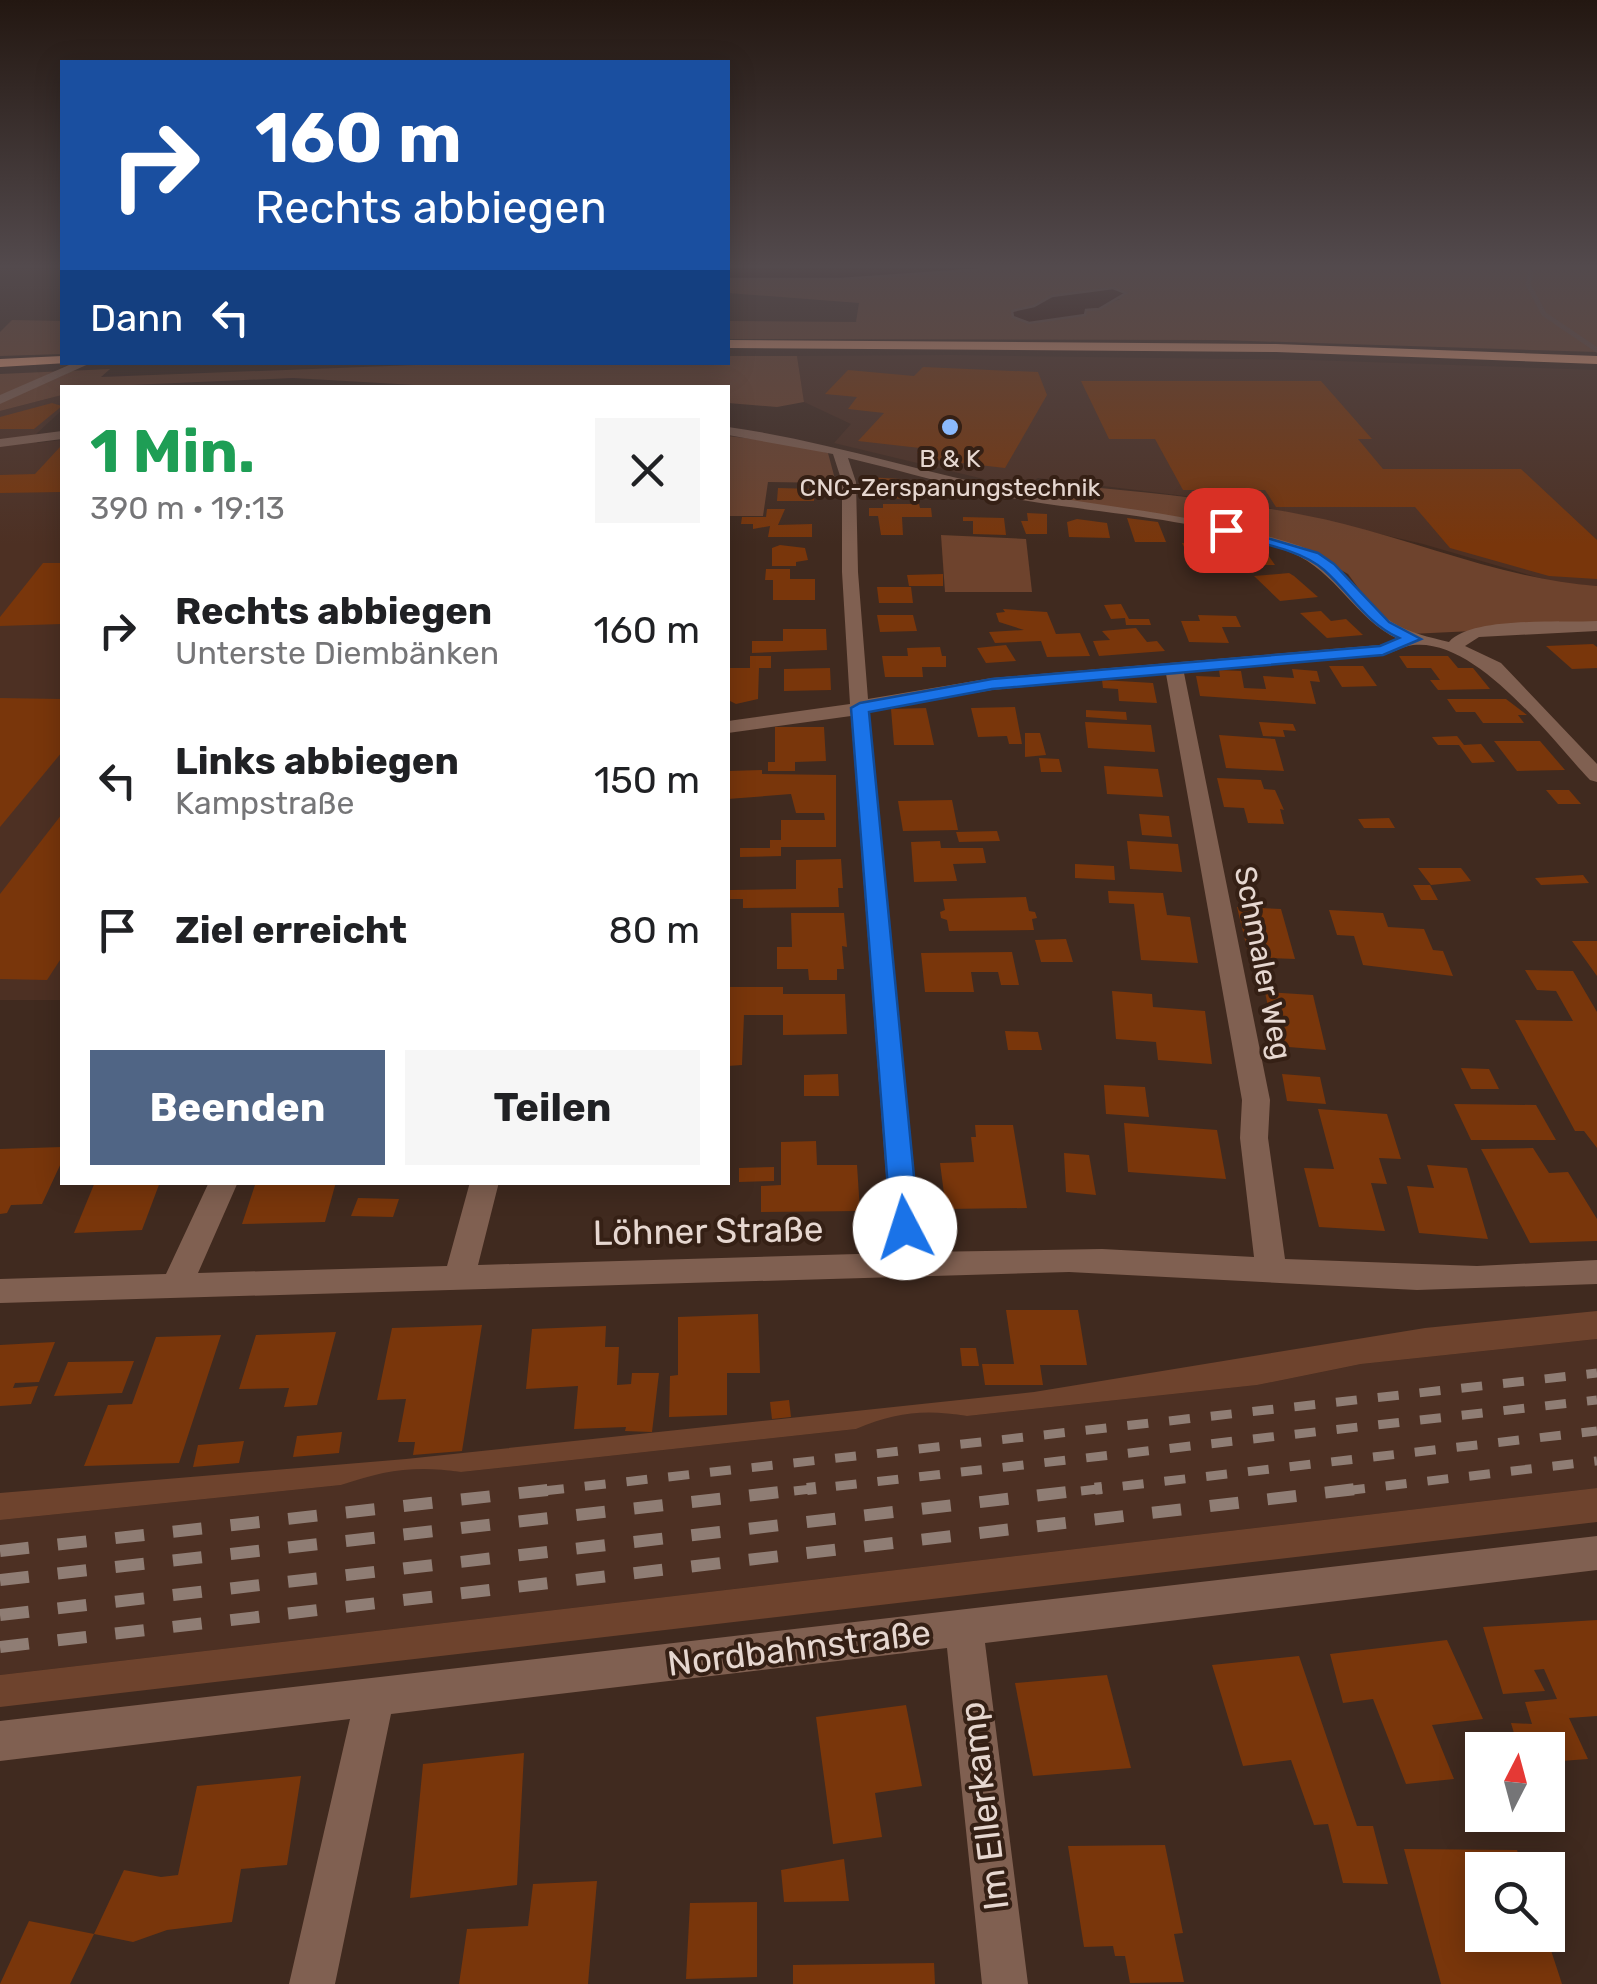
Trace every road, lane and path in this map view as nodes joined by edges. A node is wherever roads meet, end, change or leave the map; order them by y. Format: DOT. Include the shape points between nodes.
graph roads {
  1 [pos="1555,359"];
  2 [pos="60,360"];
  3 [pos="1597,360"];
  4 [pos="0,363"];
  5 [pos="81,365"];
  6 [pos="0,400"];
  7 [pos="730,431"];
  8 [pos="60,435"];
  9 [pos="0,443"];
  10 [pos="840,454"];
  11 [pos="1597,626"];
  12 [pos="1413,639"];
  13 [pos="1453,648"];
  14 [pos="1174,668"];
  15 [pos="860,708"];
  16 [pos="730,727"];
  17 [pos="1597,776"];
  18 [pos="223,1185"];
  19 [pos="484,1185"];
  20 [pos="908,1264"];
  21 [pos="1597,1272"];
  22 [pos="1271,1273"];
  23 [pos="460,1275"];
  24 [pos="177,1284"];
  25 [pos="0,1291"];
  26 [pos="1597,1553"];
  27 [pos="964,1628"];
  28 [pos="374,1698"];
  29 [pos="0,1741"];
  30 [pos="312,1984"];
  31 [pos="1005,1984"];
  1 -- 3 [label="highway"];
  2 -- 4 [label="highway"];
  5 -- 6 [label="street"];
  7 -- 10 [label="street"];
  8 -- 9 [label="street"];
  10 -- 12 [label="street" via="1022,496 1200,523 1298,550 1329,567 1383,625"];
  10 -- 15 [label="street" via="849,482"];
  11 -- 13 [label="street" via="1478,632"];
  12 -- 13 [label="street"];
  12 -- 14 [label="street" via="1383,650"];
  13 -- 17 [label="street" via="1513,682"];
  14 -- 15 [label="street" via="992,684"];
  14 -- 22 [label="street, Schmaler Weg" via="1256,1100 1254,1138"];
  15 -- 16 [label="street"];
  15 -- 20 [label="street"];
  18 -- 24 [label="street"];
  19 -- 23 [label="street"];
  20 -- 22 [label="street, Löhner Straße" via="1115,1261"];
  20 -- 23 [label="street, Löhner Straße"];
  21 -- 22 [label="street, Löhner Straße" via="1459,1280"];
  23 -- 24 [label="street, Löhner Straße"];
  24 -- 25 [label="street, Löhner Straße"];
  26 -- 27 [label="street, Nordbahnstraße"];
  27 -- 28 [label="street, Nordbahnstraße"];
  27 -- 31 [label="street, Im Ellerkamp"];
  28 -- 29 [label="street, Nordbahnstraße"];
  28 -- 30 [label="street"];
}
